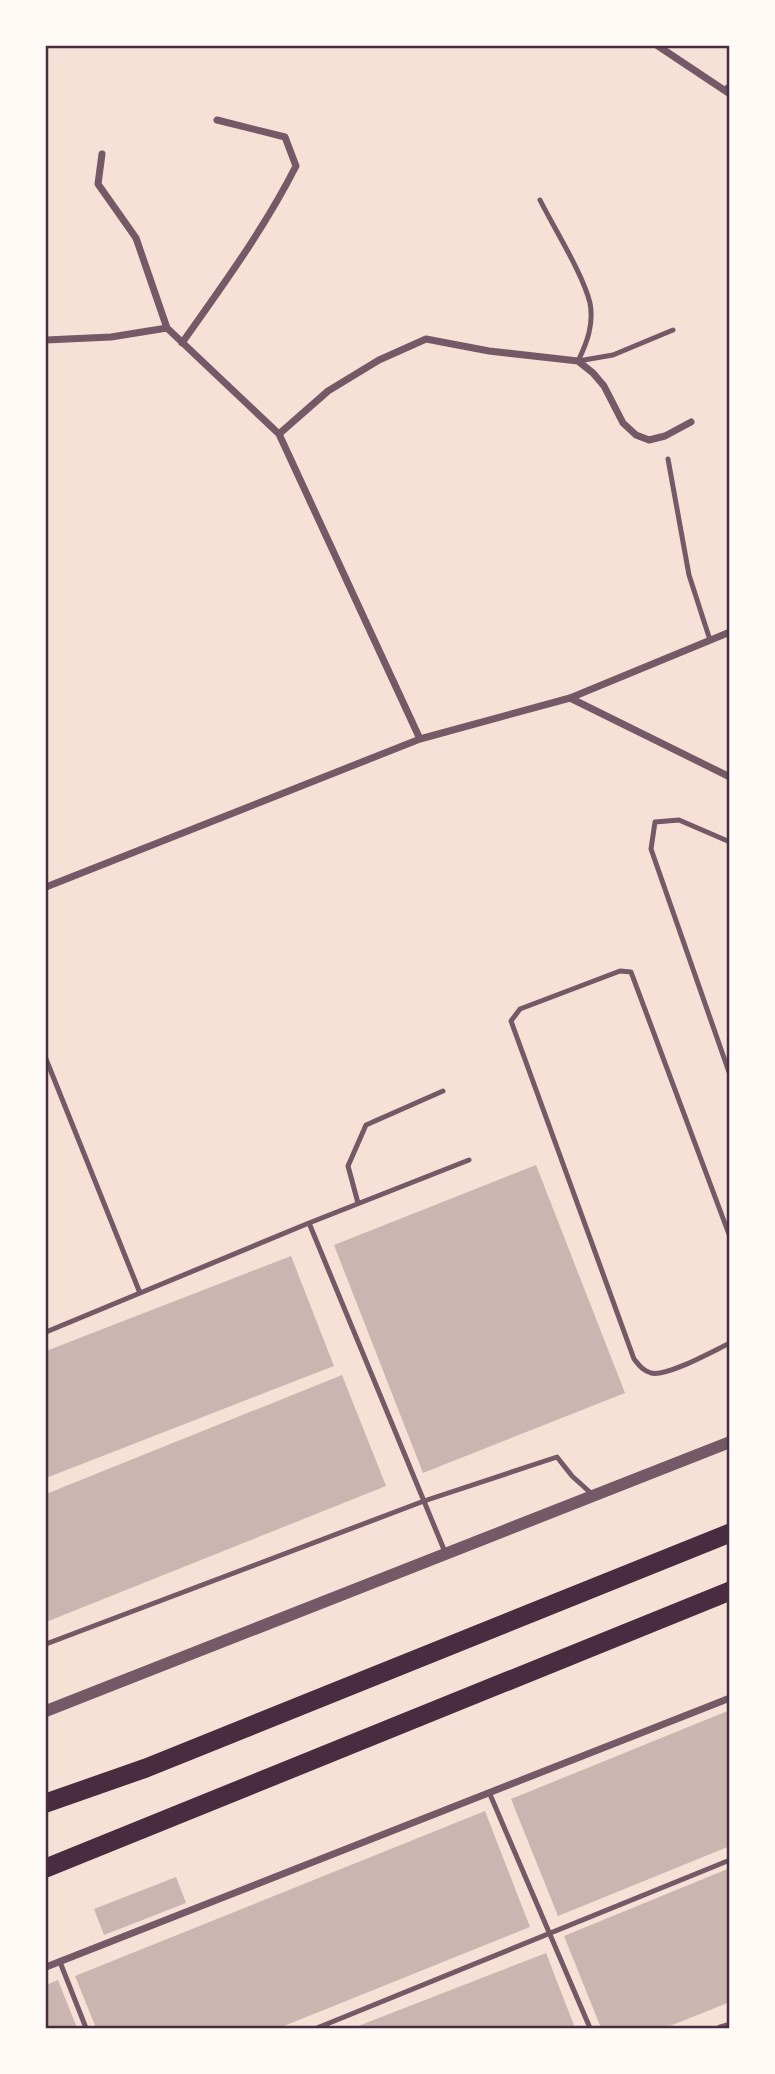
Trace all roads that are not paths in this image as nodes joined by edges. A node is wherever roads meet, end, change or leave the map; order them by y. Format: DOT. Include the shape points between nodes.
graph roads {
  1 [pos="658,46"];
  2 [pos="728,89"];
  3 [pos="217,120"];
  4 [pos="103,154"];
  5 [pos="540,200"];
  6 [pos="167,328"];
  7 [pos="673,330"];
  8 [pos="46,340"];
  9 [pos="182,342"];
  10 [pos="578,361"];
  11 [pos="691,422"];
  12 [pos="279,434"];
  13 [pos="668,459"];
  14 [pos="730,632"];
  15 [pos="710,640"];
  16 [pos="570,698"];
  17 [pos="420,740"];
  18 [pos="730,777"];
  19 [pos="730,842"];
  20 [pos="46,887"];
  21 [pos="46,1059"];
  22 [pos="730,1075"];
  23 [pos="443,1091"];
  24 [pos="469,1160"];
  25 [pos="358,1203"];
  26 [pos="309,1223"];
  27 [pos="730,1237"];
  28 [pos="140,1293"];
  29 [pos="46,1332"];
  30 [pos="730,1343"];
  31 [pos="730,1442"];
  32 [pos="593,1495"];
  33 [pos="424,1501"];
  34 [pos="730,1533"];
  35 [pos="445,1552"];
  36 [pos="730,1591"];
  37 [pos="46,1644"];
  38 [pos="730,1698"];
  39 [pos="46,1711"];
  40 [pos="489,1791"];
  41 [pos="46,1803"];
  42 [pos="730,1860"];
  43 [pos="46,1868"];
  44 [pos="550,1933"];
  45 [pos="60,1962"];
  46 [pos="46,1968"];
  47 [pos="730,2025"];
  48 [pos="86,2028"];
  49 [pos="317,2028"];
  50 [pos="590,2028"];
  51 [pos="720,2028"];
  1 -- 2 [label="street"];
  3 -- 9 [label="street" via="285,137 296,166 251,246"];
  4 -- 6 [label="street" via="98,184 136,238"];
  5 -- 10 [label="lane" via="590,304 586,345"];
  6 -- 8 [label="street"];
  6 -- 9 [label="street"];
  7 -- 10 [label="lane" via="613,355"];
  9 -- 12 [label="street"];
  10 -- 11 [label="street" via="604,386 623,423 636,435 649,440"];
  10 -- 12 [label="street" via="426,339 328,391"];
  12 -- 17 [label="street"];
  13 -- 15 [label="lane" via="689,575"];
  14 -- 15 [label="street"];
  15 -- 16 [label="street"];
  16 -- 17 [label="street"];
  16 -- 18 [label="street"];
  17 -- 20 [label="street"];
  19 -- 22 [label="lane" via="679,820 655,822 652,849"];
  21 -- 28 [label="lane"];
  23 -- 25 [label="lane" via="366,1125 348,1166"];
  24 -- 25 [label="lane"];
  25 -- 26 [label="lane"];
  26 -- 28 [label="lane"];
  26 -- 33 [label="lane"];
  27 -- 30 [label="lane" via="631,972 620,971 520,1009 511,1021 634,1359 654,1374"];
  28 -- 29 [label="lane"];
  31 -- 32 [label="street"];
  32 -- 33 [label="lane" via="557,1457"];
  32 -- 35 [label="street"];
  33 -- 35 [label="lane"];
  33 -- 37 [label="lane"];
  34 -- 41 [label="highway" via="146,1768"];
  35 -- 39 [label="street"];
  36 -- 43 [label="highway"];
  38 -- 40 [label="street"];
  40 -- 44 [label="lane"];
  40 -- 45 [label="street"];
  42 -- 44 [label="lane"];
  44 -- 49 [label="lane"];
  44 -- 50 [label="lane"];
  45 -- 46 [label="street"];
  45 -- 48 [label="lane"];
  47 -- 51 [label="street"];
}
